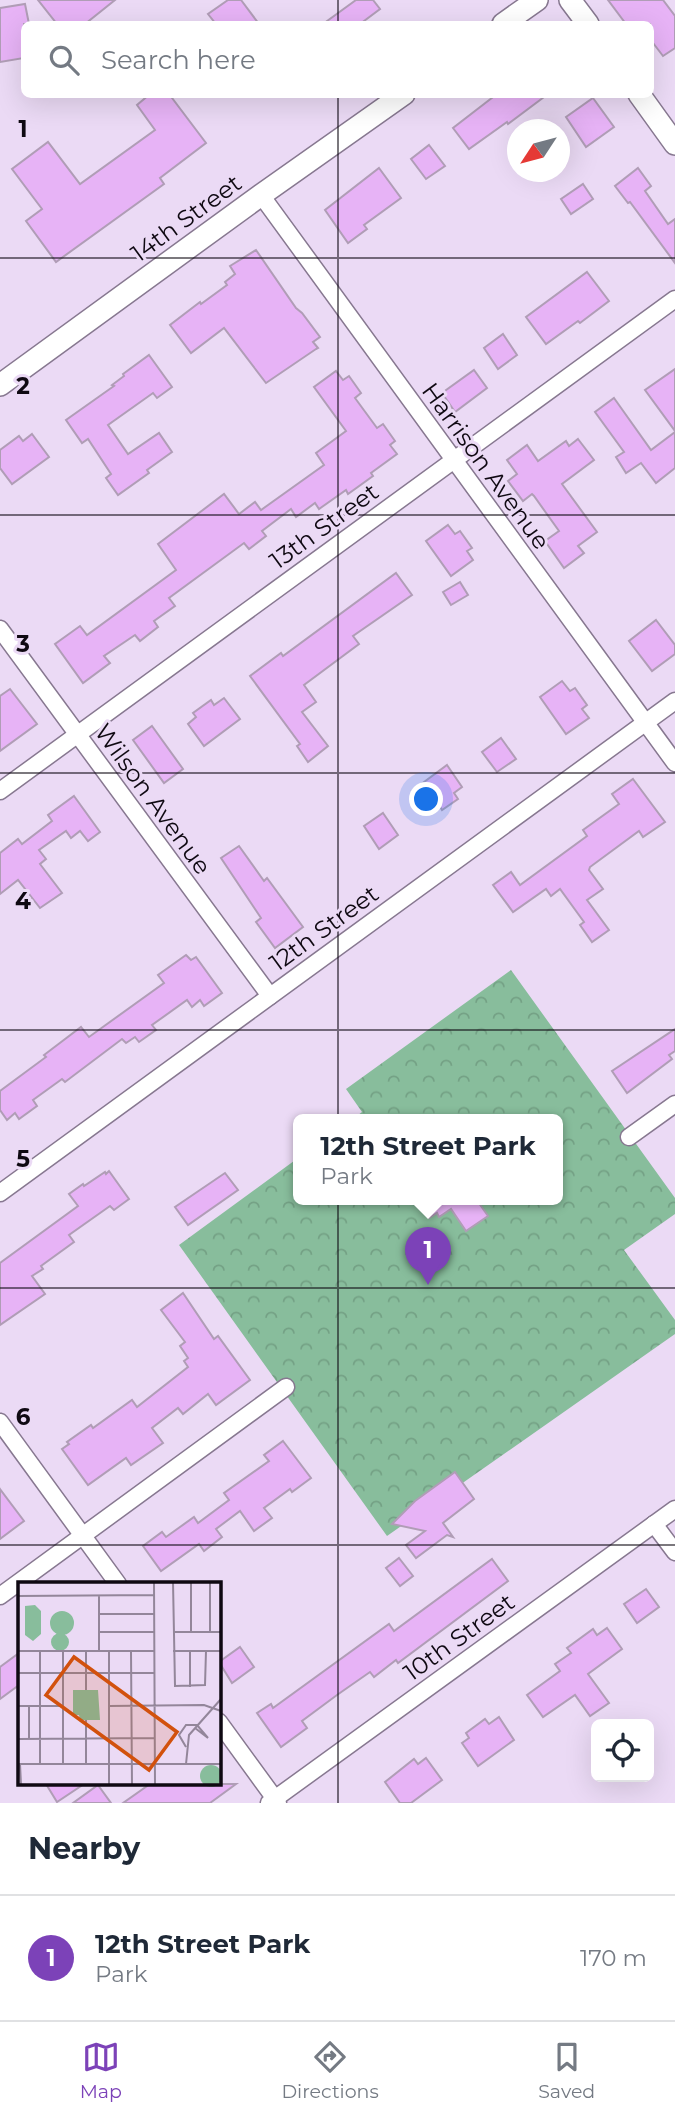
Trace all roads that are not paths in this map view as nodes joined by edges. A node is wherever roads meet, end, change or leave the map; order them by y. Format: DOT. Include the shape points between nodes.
graph roads {
  1 [pos="537,0"];
  2 [pos="570,0"];
  3 [pos="507,21"];
  4 [pos="586,21"];
  5 [pos="398,98"];
  6 [pos="642,98"];
  7 [pos="675,144"];
  8 [pos="261,195"];
  9 [pos="675,299"];
  10 [pos="0,385"];
  11 [pos="454,460"];
  12 [pos="0,629"];
  13 [pos="675,701"];
  14 [pos="646,722"];
  15 [pos="77,734"];
  16 [pos="675,763"];
  17 [pos="0,790"];
  18 [pos="270,996"];
  19 [pos="675,1104"];
  20 [pos="629,1137"];
  21 [pos="0,1193"];
  22 [pos="286,1387"];
  23 [pos="0,1422"];
  24 [pos="675,1508"];
  25 [pos="654,1524"];
  26 [pos="83,1536"];
  27 [pos="675,1552"];
  28 [pos="19,1582"];
  29 [pos="117,1582"];
  30 [pos="18,1583"];
  31 [pos="0,1596"];
  32 [pos="220,1723"];
  33 [pos="274,1802"];
  1 -- 3 [label="street"];
  2 -- 4 [label="street"];
  5 -- 8 [label="street, 14th Street"];
  6 -- 7 [label="street"];
  8 -- 10 [label="street, 14th Street"];
  8 -- 11 [label="street, Harrison Avenue"];
  9 -- 11 [label="street, 13th Street"];
  11 -- 14 [label="street, Harrison Avenue"];
  11 -- 15 [label="street, 13th Street"];
  12 -- 15 [label="street, Wilson Avenue"];
  13 -- 14 [label="street, 12th Street"];
  14 -- 16 [label="street, Harrison Avenue"];
  14 -- 18 [label="street, 12th Street"];
  15 -- 17 [label="street, 13th Street"];
  15 -- 18 [label="street, Wilson Avenue"];
  18 -- 21 [label="street, 12th Street"];
  19 -- 20 [label="street"];
  22 -- 26 [label="street"];
  23 -- 26 [label="street"];
  24 -- 25 [label="street, 10th Street"];
  25 -- 27 [label="street"];
  25 -- 33 [label="street, 10th Street"];
  26 -- 28 [label="street"];
  26 -- 29 [label="street"];
  30 -- 31 [label="street"];
  32 -- 33 [label="street"];
}
